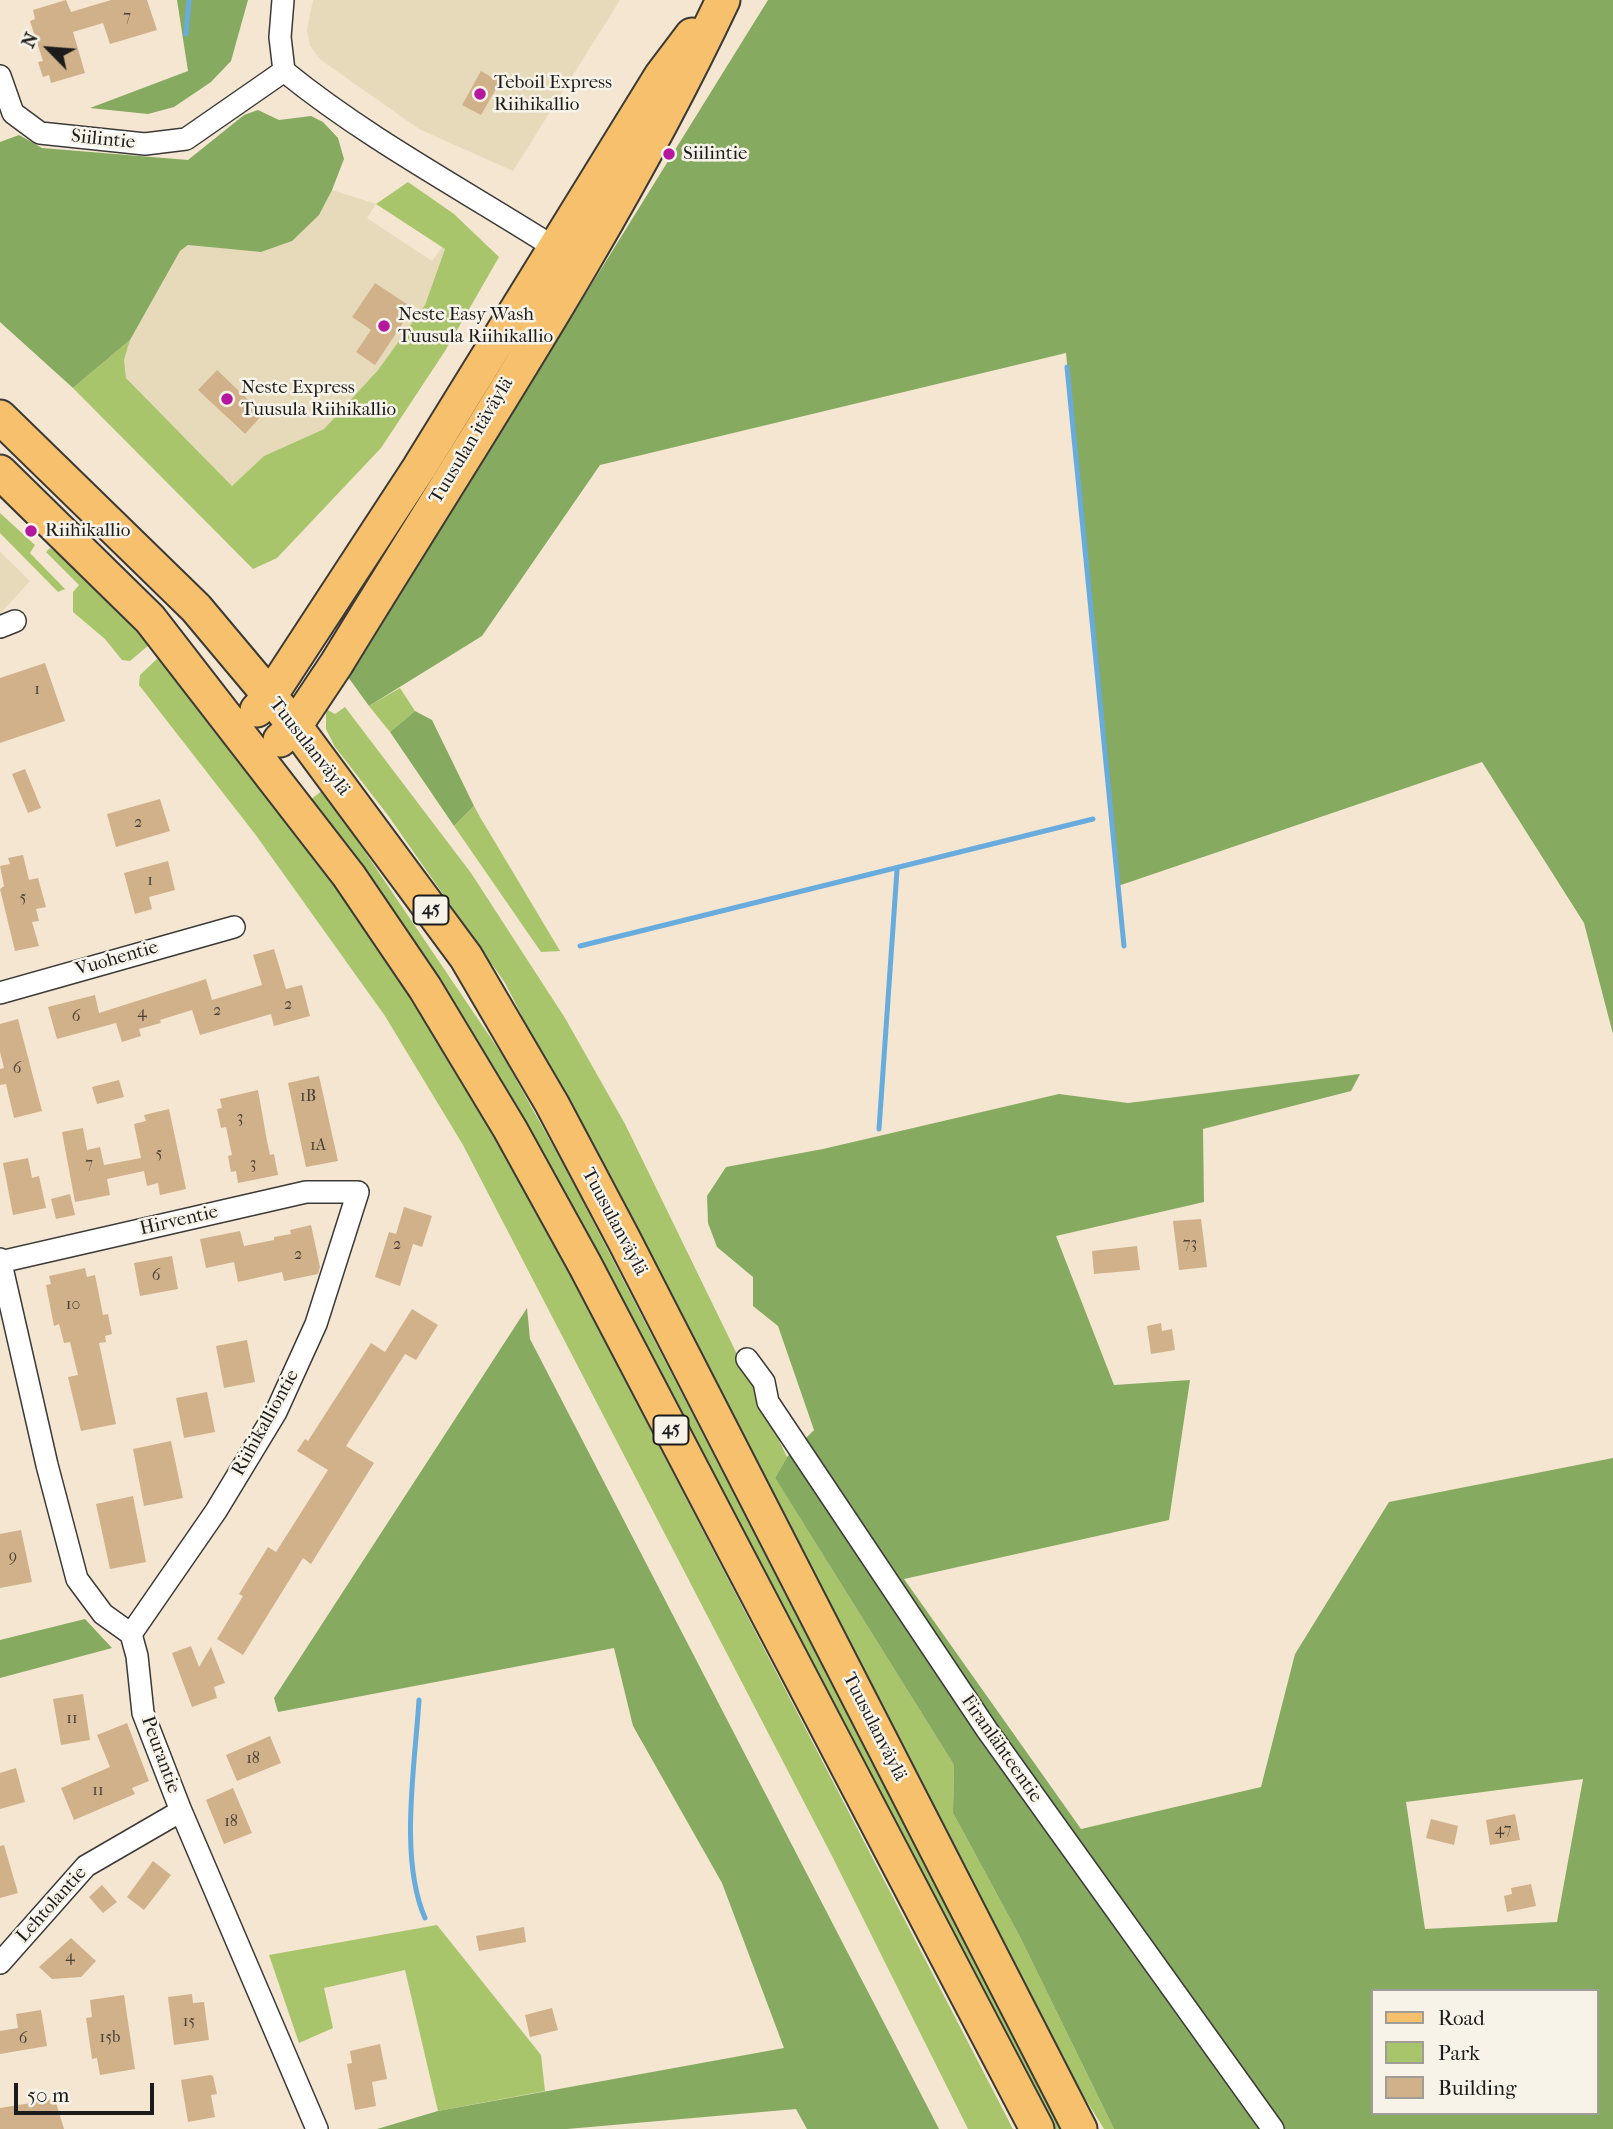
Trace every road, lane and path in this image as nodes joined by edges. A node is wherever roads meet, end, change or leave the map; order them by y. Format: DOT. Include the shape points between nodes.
graph roads {
  1 [pos="284,0"];
  2 [pos="721,0"];
  3 [pos="284,71"];
  4 [pos="0,76"];
  5 [pos="568,256"];
  6 [pos="0,417"];
  7 [pos="0,472"];
  8 [pos="270,696"];
  9 [pos="295,726"];
  10 [pos="238,730"];
  11 [pos="261,758"];
  12 [pos="234,927"];
  13 [pos="0,993"];
  14 [pos="358,1192"];
  15 [pos="0,1261"];
  16 [pos="747,1359"];
  17 [pos="131,1634"];
  18 [pos="181,1811"];
  19 [pos="0,1963"];
  20 [pos="317,2129"];
  21 [pos="1037,2129"];
  22 [pos="1080,2129"];
  23 [pos="1273,2129"];
  1 -- 3 [label="street" via="280,37"];
  2 -- 5 [label="main road, Tuusulan itäväylä" via="681,89"];
  3 -- 4 [label="street, Siilintie" via="186,139 145,144 40,133 13,113"];
  3 -- 5 [label="street" via="373,135"];
  5 -- 8 [label="main road, Tuusulan itäväylä" via="419,468"];
  5 -- 9 [label="main road, Tuusulan itäväylä" via="337,663"];
  6 -- 8 [label="main road, Tuusulanväylä / 45" via="196,608"];
  7 -- 10 [label="main road, 45" via="150,619"];
  8 -- 9 [label="main road, Tuusulanväylä / 45"];
  8 -- 10 [label="main road, Tuusulan itäväylä"];
  9 -- 11 [label="main road, Tuusulan itäväylä"];
  9 -- 22 [label="main road, Tuusulanväylä / 45" via="466,957 552,1104"];
  10 -- 11 [label="main road, 45"];
  11 -- 21 [label="main road, 45" via="425,988 510,1129"];
  12 -- 13 [label="street, Vuohentie"];
  14 -- 15 [label="street, Hirventie" via="306,1192"];
  14 -- 17 [label="street, Riihikalliontie" via="316,1324 276,1412 216,1511"];
  15 -- 17 [label="street" via="77,1579 103,1614"];
  16 -- 23 [label="street, Firanlähteentie" via="764,1382 768,1402 987,1730"];
  17 -- 18 [label="street, Peurantie" via="143,1713"];
  18 -- 19 [label="street, Lehtolantie" via="86,1866"];
  18 -- 20 [label="street, Peurantie"];
}
